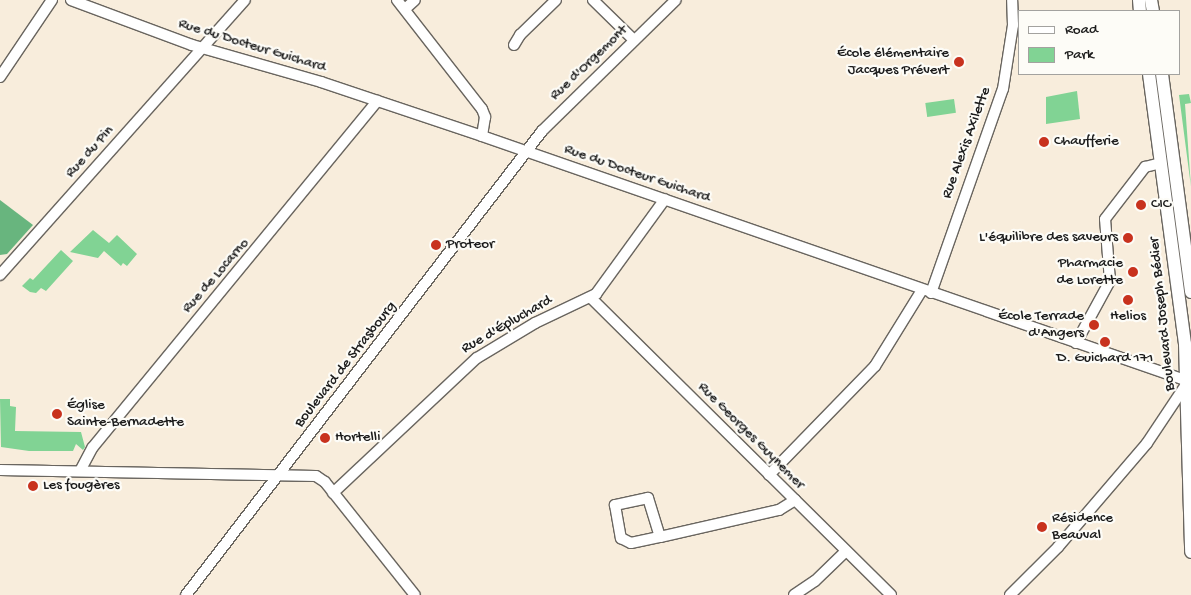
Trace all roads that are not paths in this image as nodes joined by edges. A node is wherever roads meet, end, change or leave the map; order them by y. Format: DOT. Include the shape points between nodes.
graph roads {
  1 [pos="52,0"];
  2 [pos="71,0"];
  3 [pos="245,0"];
  4 [pos="397,0"];
  5 [pos="416,0"];
  6 [pos="556,0"];
  7 [pos="593,0"];
  8 [pos="676,0"];
  9 [pos="1012,0"];
  10 [pos="405,9"];
  11 [pos="634,40"];
  12 [pos="514,45"];
  13 [pos="201,48"];
  14 [pos="1149,75"];
  15 [pos="1162,75"];
  16 [pos="0,77"];
  17 [pos="377,101"];
  18 [pos="482,136"];
  19 [pos="528,152"];
  20 [pos="1161,163"];
  21 [pos="665,199"];
  22 [pos="0,275"];
  23 [pos="926,292"];
  24 [pos="1191,292"];
  25 [pos="591,298"];
  26 [pos="1076,343"];
  27 [pos="1190,379"];
  28 [pos="0,470"];
  29 [pos="80,470"];
  30 [pos="280,475"];
  31 [pos="770,475"];
  32 [pos="333,492"];
  33 [pos="795,500"];
  34 [pos="660,537"];
  35 [pos="846,551"];
  36 [pos="1191,552"];
  37 [pos="186,595"];
  38 [pos="415,595"];
  39 [pos="794,595"];
  40 [pos="891,595"];
  41 [pos="1010,595"];
  1 -- 16 [label="street"];
  2 -- 13 [label="street, Rue du Docteur Guichard"];
  3 -- 13 [label="street, Rue du Pin"];
  4 -- 10 [label="street"];
  5 -- 10 [label="street"];
  6 -- 12 [label="street"];
  7 -- 11 [label="street"];
  8 -- 11 [label="street, Rue d'Orgemont"];
  9 -- 23 [label="street, Rue Alexis Axilette" via="1013,25 1003,89"];
  10 -- 18 [label="street" via="484,112"];
  11 -- 19 [label="street, Rue d'Orgemont" via="558,115"];
  13 -- 17 [label="street, Rue du Docteur Guichard"];
  13 -- 22 [label="street, Rue du Pin"];
  14 -- 20 [label="main road, Boulevard Joseph Bédier"];
  15 -- 24 [label="main road, Boulevard Joseph Bédier"];
  17 -- 18 [label="street, Rue du Docteur Guichard"];
  17 -- 29 [label="street, Rue de Locarno" via="93,447"];
  18 -- 19 [label="street, Rue du Docteur Guichard"];
  19 -- 21 [label="street, Rue du Docteur Guichard"];
  19 -- 30 [label="street, Boulevard de Strasbourg"];
  20 -- 26 [label="street" via="1144,167 1105,218 1110,281"];
  20 -- 27 [label="main road, Boulevard Joseph Bédier"];
  21 -- 23 [label="street, Rue du Docteur Guichard"];
  21 -- 25 [label="street, Rue d'Épluchard"];
  23 -- 26 [label="street, Rue du Docteur Guichard"];
  23 -- 31 [label="street, Rue Alexis Axilette" via="875,366"];
  25 -- 31 [label="street, Rue Georges Guynemer"];
  25 -- 32 [label="street, Rue d'Épluchard" via="535,323 477,358"];
  26 -- 27 [label="street, Rue du Docteur Guichard"];
  27 -- 36 [label="main road, Boulevard Joseph Bédier"];
  27 -- 41 [label="street" via="1147,444 1058,547"];
  28 -- 29 [label="street"];
  29 -- 30 [label="street"];
  30 -- 32 [label="street" via="316,476"];
  30 -- 37 [label="street, Boulevard de Strasbourg"];
  31 -- 33 [label="street, Rue Georges Guynemer"];
  32 -- 38 [label="street"];
  33 -- 34 [label="street" via="782,509"];
  33 -- 35 [label="street, Rue Georges Guynemer"];
  34 -- 34 [label="street" via="648,498 615,505 621,538 625,542"];
  35 -- 39 [label="street" via="815,581"];
  35 -- 40 [label="street, Rue Georges Guynemer"];
}
